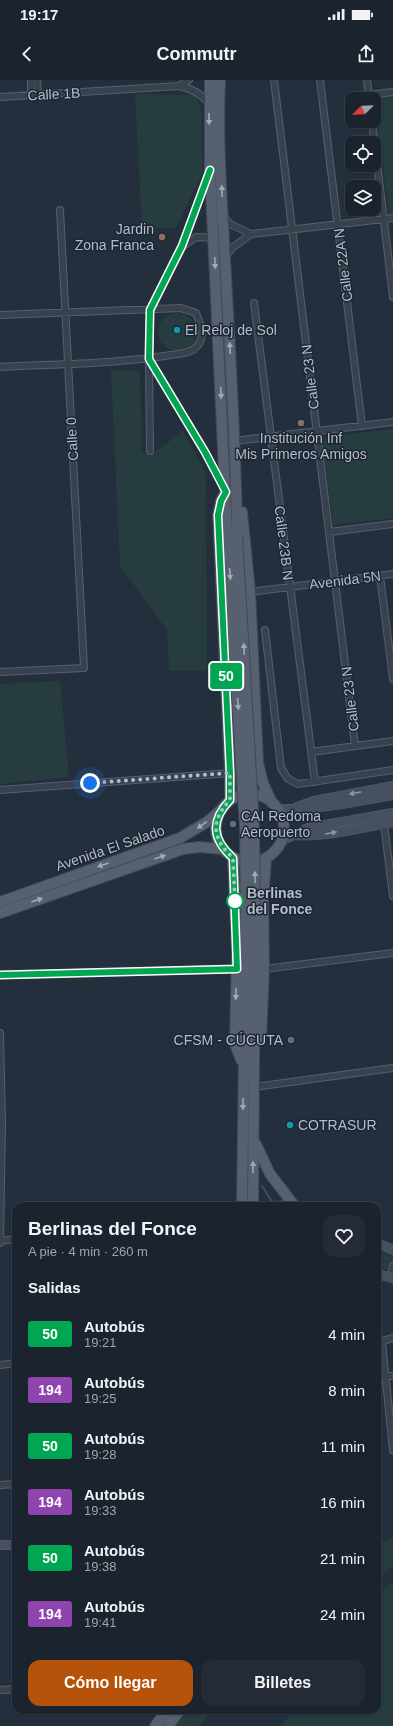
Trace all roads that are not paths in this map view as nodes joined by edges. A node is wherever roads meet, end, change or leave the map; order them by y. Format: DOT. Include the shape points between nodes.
graph roads {
  1 [pos="31,80"];
  2 [pos="37,80"];
  3 [pos="189,80"];
  4 [pos="210,80"];
  5 [pos="220,80"];
  6 [pos="274,80"];
  7 [pos="320,80"];
  8 [pos="367,80"];
  9 [pos="179,86"];
  10 [pos="368,92"];
  11 [pos="393,92"];
  12 [pos="381,94"];
  13 [pos="31,95"];
  14 [pos="38,95"];
  15 [pos="0,97"];
  16 [pos="209,103"];
  17 [pos="373,128"];
  18 [pos="210,170"];
  19 [pos="60,210"];
  20 [pos="223,216"];
  21 [pos="393,218"];
  22 [pos="384,219"];
  23 [pos="338,224"];
  24 [pos="292,230"];
  25 [pos="251,234"];
  26 [pos="214,238"];
  27 [pos="182,246"];
  28 [pos="225,258"];
  29 [pos="393,298"];
  30 [pos="254,303"];
  31 [pos="150,310"];
  32 [pos="65,312"];
  33 [pos="0,315"];
  34 [pos="149,359"];
  35 [pos="68,363"];
  36 [pos="0,367"];
  37 [pos="393,422"];
  38 [pos="362,426"];
  39 [pos="317,431"];
  40 [pos="271,437"];
  41 [pos="234,441"];
  42 [pos="150,451"];
  43 [pos="236,485"];
  44 [pos="226,492"];
  45 [pos="393,524"];
  46 [pos="329,532"];
  47 [pos="232,535"];
  48 [pos="393,574"];
  49 [pos="380,576"];
  50 [pos="335,582"];
  51 [pos="290,587"];
  52 [pos="250,592"];
  53 [pos="265,630"];
  54 [pos="0,672"];
  55 [pos="393,679"];
  56 [pos="393,741"];
  57 [pos="355,746"];
  58 [pos="311,752"];
  59 [pos="393,770"];
  60 [pos="230,773"];
  61 [pos="314,782"];
  62 [pos="393,786"];
  63 [pos="0,790"];
  64 [pos="393,795"];
  65 [pos="230,800"];
  66 [pos="275,806"];
  67 [pos="222,808"];
  68 [pos="290,810"];
  69 [pos="393,813"];
  70 [pos="389,823"];
  71 [pos="293,834"];
  72 [pos="281,841"];
  73 [pos="223,849"];
  74 [pos="233,858"];
  75 [pos="266,858"];
  76 [pos="393,896"];
  77 [pos="0,902"];
  78 [pos="0,913"];
  79 [pos="250,915"];
  80 [pos="393,953"];
  81 [pos="237,969"];
  82 [pos="264,969"];
  83 [pos="0,975"];
  84 [pos="0,1033"];
  85 [pos="244,1065"];
  86 [pos="254,1068"];
  87 [pos="393,1068"];
  88 [pos="254,1087"];
  89 [pos="1,1122"];
  90 [pos="254,1139"];
  91 [pos="242,1202"];
  92 [pos="253,1202"];
  93 [pos="290,1202"];
  94 [pos="12,1240"];
  95 [pos="0,1242"];
  96 [pos="381,1245"];
  97 [pos="393,1250"];
  98 [pos="393,1266"];
  99 [pos="381,1275"];
  100 [pos="392,1278"];
  101 [pos="392,1338"];
  102 [pos="381,1342"];
  103 [pos="381,1349"];
  104 [pos="12,1364"];
  105 [pos="0,1365"];
  106 [pos="385,1376"];
  107 [pos="393,1376"];
  108 [pos="391,1412"];
  109 [pos="393,1450"];
  110 [pos="12,1484"];
  111 [pos="0,1485"];
  112 [pos="0,1545"];
  113 [pos="12,1545"];
  114 [pos="12,1689"];
  115 [pos="0,1690"];
  116 [pos="164,1714"];
  117 [pos="177,1714"];
  118 [pos="155,1726"];
  119 [pos="168,1726"];
  1 -- 13 [label="street"];
  2 -- 14 [label="street"];
  3 -- 9 [label="street, Calle 1B"];
  4 -- 16 [label="main road"];
  20 -- 5 [label="main road, one-way"];
  6 -- 24 [label="street, Calle 23 N"];
  7 -- 23 [label="street, Calle 22A N"];
  8 -- 10 [label="street"];
  9 -- 14 [label="street, Calle 1B"];
  9 -- 16 [label="street, Calle 1B" via="196,91"];
  11 -- 12 [label="street"];
  13 -- 14 [label="street, Calle 1B"];
  13 -- 15 [label="street, Calle 1B"];
  16 -- 18 [label="main road, one-way"];
  17 -- 22 [label="street"];
  18 -- 26 [label="main road"];
  18 -- 27 [label="street"];
  19 -- 32 [label="street, Calle 0"];
  20 -- 25 [label="street" via="230,224"];
  20 -- 28 [label="main road"];
  21 -- 22 [label="street"];
  22 -- 23 [label="street"];
  22 -- 29 [label="street"];
  23 -- 24 [label="street"];
  23 -- 38 [label="street, Calle 22A N"];
  24 -- 25 [label="street"];
  24 -- 39 [label="street, Calle 23 N"];
  25 -- 28 [label="street" via="232,248"];
  26 -- 27 [label="street" via="196,237"];
  26 -- 44 [label="main road, one-way"];
  27 -- 31 [label="street"];
  41 -- 28 [label="main road, one-way"];
  30 -- 40 [label="street, Calle 23B N"];
  31 -- 32 [label="street"];
  31 -- 34 [label="street"];
  31 -- 34 [label="street" via="181,308 196,313 202,327 202,339 194,350"];
  32 -- 33 [label="street"];
  32 -- 35 [label="street, Calle 0"];
  34 -- 35 [label="street"];
  34 -- 42 [label="street"];
  34 -- 44 [label="street"];
  35 -- 36 [label="street"];
  35 -- 54 [label="street, Calle 0" via="84,668"];
  37 -- 38 [label="street"];
  38 -- 39 [label="street"];
  39 -- 40 [label="street"];
  39 -- 46 [label="street, Calle 23 N"];
  40 -- 41 [label="street"];
  40 -- 51 [label="street, Calle 23B N"];
  41 -- 43 [label="main road"];
  43 -- 47 [label="main road"];
  43 -- 52 [label="main road" via="244,527"];
  44 -- 47 [label="main road"];
  44 -- 60 [label="main road, one-way" via="218,515"];
  45 -- 46 [label="street"];
  46 -- 50 [label="street, Calle 23 N"];
  47 -- 79 [label="main road, bridge" via="254,826"];
  48 -- 49 [label="street, Avenida 5N"];
  49 -- 50 [label="street, Avenida 5N"];
  49 -- 55 [label="street"];
  50 -- 51 [label="street, Avenida 5N"];
  50 -- 57 [label="street, Calle 23 N"];
  51 -- 52 [label="street, Avenida 5N"];
  51 -- 58 [label="street, Calle 23B N"];
  52 -- 66 [label="main road" via="258,763 263,783"];
  53 -- 61 [label="street" via="281,768 288,779 298,784"];
  56 -- 57 [label="street"];
  57 -- 58 [label="street"];
  58 -- 61 [label="street, Calle 23B N"];
  59 -- 61 [label="street"];
  60 -- 63 [label="street"];
  60 -- 65 [label="main road"];
  62 -- 68 [label="main road, one-way" via="314,801"];
  64 -- 68 [label="main road" via="326,807"];
  65 -- 66 [label="main road" via="240,795 252,794 263,797"];
  65 -- 67 [label="main road"];
  66 -- 68 [label="main road"];
  66 -- 72 [label="main road" via="283,825"];
  67 -- 73 [label="main road" via="217,818 216,829"];
  67 -- 77 [label="main road, Avenida El Salado, one-way" via="207,822 180,838"];
  69 -- 71 [label="main road" via="308,828"];
  71 -- 70 [label="main road, one-way" via="309,836"];
  70 -- 76 [label="street"];
  71 -- 72 [label="main road"];
  72 -- 75 [label="main road" via="275,851"];
  73 -- 74 [label="main road"];
  78 -- 73 [label="main road, Avenida El Salado, one-way" via="183,849"];
  74 -- 75 [label="main road" via="255,862"];
  74 -- 81 [label="main road"];
  75 -- 82 [label="main road" via="262,918"];
  79 -- 85 [label="main road"];
  79 -- 86 [label="main road"];
  80 -- 82 [label="street"];
  81 -- 83 [label="street"];
  81 -- 85 [label="main road, one-way" via="235,1044"];
  82 -- 86 [label="main road" via="261,1046"];
  84 -- 89 [label="street"];
  85 -- 91 [label="main road, one-way"];
  86 -- 88 [label="main road"];
  87 -- 88 [label="street"];
  88 -- 90 [label="main road"];
  89 -- 95 [label="street"];
  92 -- 90 [label="main road, one-way"];
  90 -- 93 [label="main road" via="270,1174"];
  94 -- 95 [label="street"];
  96 -- 97 [label="main road"];
  98 -- 100 [label="street"];
  99 -- 100 [label="main road"];
  101 -- 102 [label="street"];
  103 -- 106 [label="street"];
  104 -- 105 [label="street"];
  106 -- 107 [label="street"];
  106 -- 108 [label="street"];
  108 -- 109 [label="street"];
  110 -- 111 [label="street"];
  112 -- 113 [label="main road"];
  114 -- 115 [label="street"];
  116 -- 118 [label="main road"];
  117 -- 119 [label="main road"];
}
